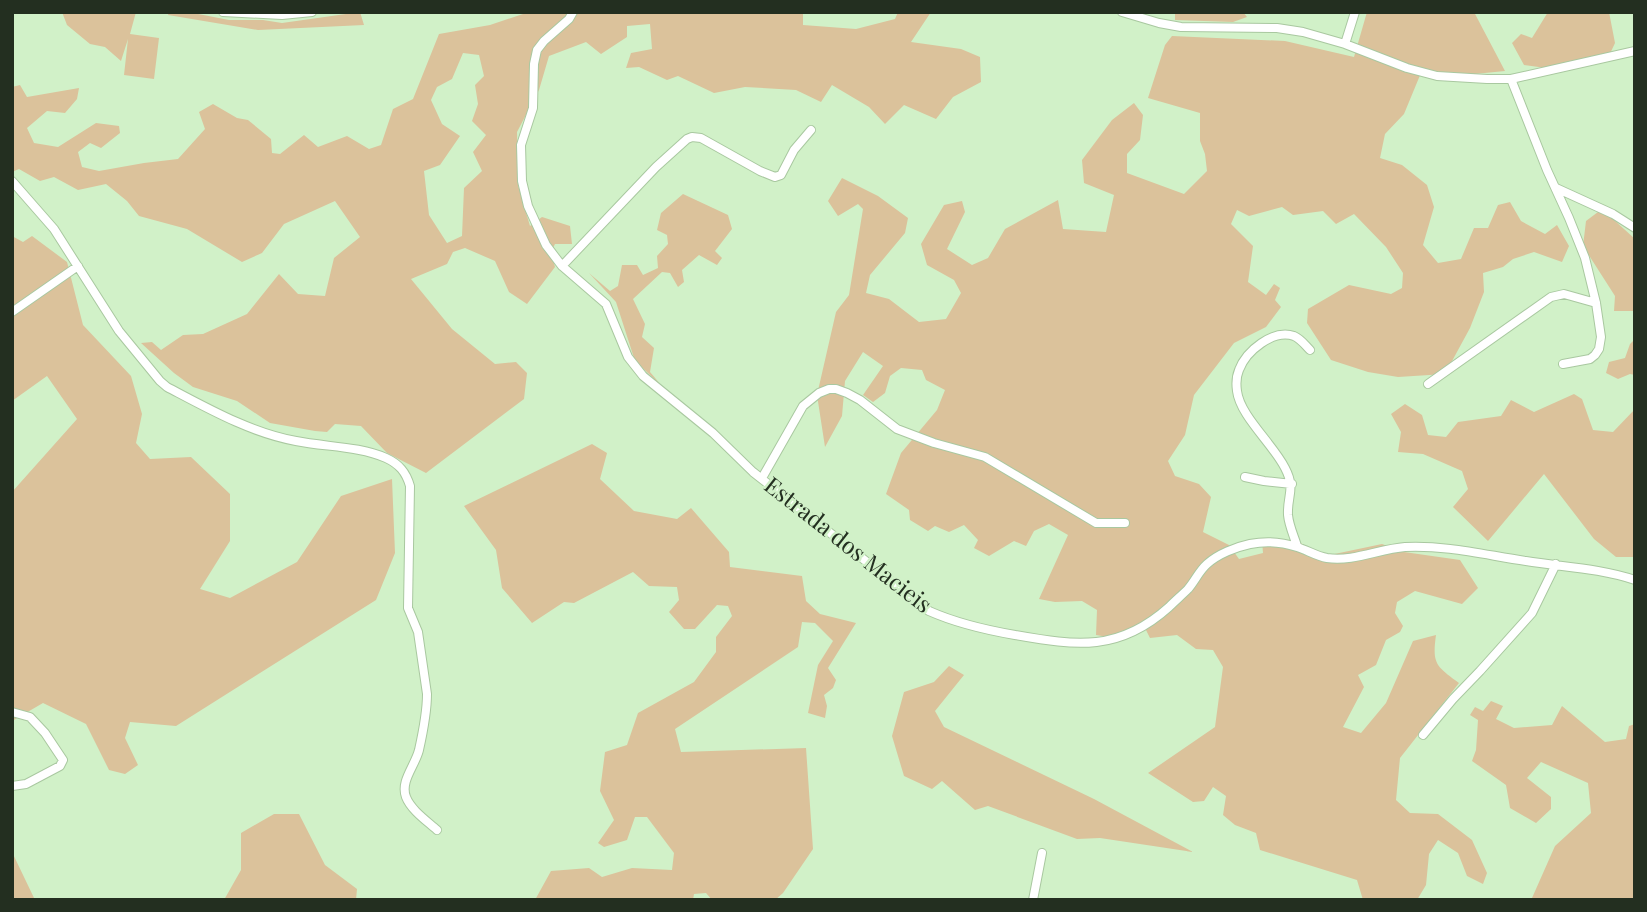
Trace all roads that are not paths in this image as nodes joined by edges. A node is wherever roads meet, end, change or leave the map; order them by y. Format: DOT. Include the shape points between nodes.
graph roads {
  1 [pos="223,12"];
  2 [pos="312,12"];
  3 [pos="573,12"];
  4 [pos="1122,12"];
  5 [pos="1355,12"];
  6 [pos="1345,44"];
  7 [pos="1635,51"];
  8 [pos="1511,79"];
  9 [pos="811,130"];
  10 [pos="12,181"];
  11 [pos="1556,188"];
  12 [pos="1635,228"];
  13 [pos="78,266"];
  14 [pos="562,266"];
  15 [pos="1596,303"];
  16 [pos="12,312"];
  17 [pos="1310,350"];
  18 [pos="1563,364"];
  19 [pos="1428,384"];
  20 [pos="1245,477"];
  21 [pos="762,478"];
  22 [pos="1292,484"];
  23 [pos="1125,523"];
  24 [pos="1297,546"];
  25 [pos="1556,565"];
  26 [pos="1635,580"];
  27 [pos="12,712"];
  28 [pos="1423,735"];
  29 [pos="12,786"];
  30 [pos="437,830"];
  31 [pos="1042,853"];
  32 [pos="1033,900"];
  1 -- 2 [label="street"];
  3 -- 14 [label="street, Estrada dos Macieis" via="537,50 533,108 521,145 528,206 546,245"];
  4 -- 6 [label="street" via="1166,25 1289,30"];
  5 -- 6 [label="street"];
  6 -- 8 [label="street" via="1437,76"];
  7 -- 8 [label="street"];
  8 -- 11 [label="street"];
  9 -- 14 [label="street" via="781,175 775,177 701,138 687,139"];
  10 -- 13 [label="street" via="54,229"];
  11 -- 12 [label="street"];
  11 -- 15 [label="street" via="1585,258"];
  13 -- 16 [label="street"];
  13 -- 30 [label="street" via="119,331 167,387 262,433 366,452 403,470 410,486 408,608 418,632 427,694 418,753 404,790 410,803"];
  14 -- 21 [label="street, Estrada dos Macieis" via="606,304 628,357 643,376"];
  15 -- 18 [label="street" via="1599,349 1590,359"];
  15 -- 19 [label="street" via="1564,294 1551,297"];
  17 -- 22 [label="street" via="1299,339 1280,334 1249,354 1236,382 1244,409 1284,464"];
  20 -- 22 [label="street"];
  21 -- 23 [label="street" via="803,406 819,393 836,389 860,400 897,429 985,457 1096,523"];
  21 -- 24 [label="street, Estrada dos Macieis" via="929,611 1047,641 1094,643 1126,635 1163,612 1222,554 1268,542"];
  22 -- 24 [label="street" via="1288,515"];
  24 -- 25 [label="street, Estrada dos Macieis" via="1327,558 1406,547 1455,549"];
  25 -- 26 [label="street, Estrada dos Macieis"];
  25 -- 28 [label="street" via="1532,613"];
  27 -- 29 [label="street" via="30,717 63,760 26,784"];
  31 -- 32 [label="street"];
}
